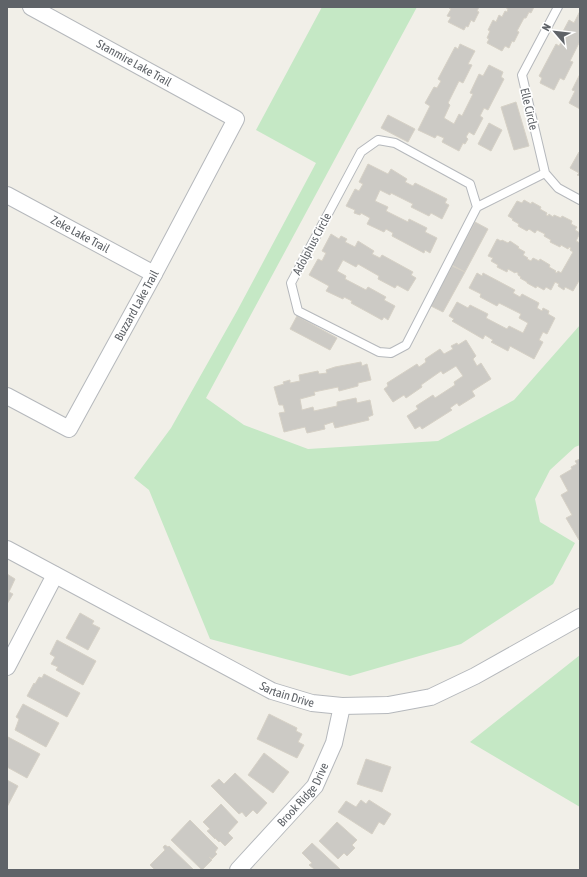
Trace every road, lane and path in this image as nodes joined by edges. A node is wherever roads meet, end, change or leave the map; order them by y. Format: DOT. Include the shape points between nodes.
graph roads {
  1 [pos="31,7"];
  2 [pos="558,7"];
  3 [pos="236,118"];
  4 [pos="545,173"];
  5 [pos="7,195"];
  6 [pos="580,200"];
  7 [pos="477,207"];
  8 [pos="154,274"];
  9 [pos="7,396"];
  10 [pos="7,549"];
  11 [pos="55,575"];
  12 [pos="580,617"];
  13 [pos="7,667"];
  14 [pos="342,706"];
  15 [pos="238,870"];
  1 -- 3 [label="street, Stanmire Lake Trail"];
  2 -- 4 [label="lane, Elle Circle" via="522,75"];
  3 -- 8 [label="street, Buzzard Lake Trail"];
  4 -- 6 [label="lane, Elle Circle" via="558,188"];
  4 -- 7 [label="lane"];
  5 -- 8 [label="street, Zeke Lake Trail"];
  7 -- 7 [label="lane, Adolphus Circle" via="470,184 394,143 378,140 361,152 291,284 298,311 379,352 391,353 406,345"];
  8 -- 9 [label="street, Buzzard Lake Trail" via="68,429"];
  10 -- 11 [label="street, Sartain Drive"];
  11 -- 13 [label="street"];
  11 -- 14 [label="street, Sartain Drive" via="272,691 312,703"];
  12 -- 14 [label="street, Sartain Drive" via="475,676 431,697 388,705"];
  14 -- 15 [label="street, Brook Ridge Drive" via="334,742 315,786"];
}
